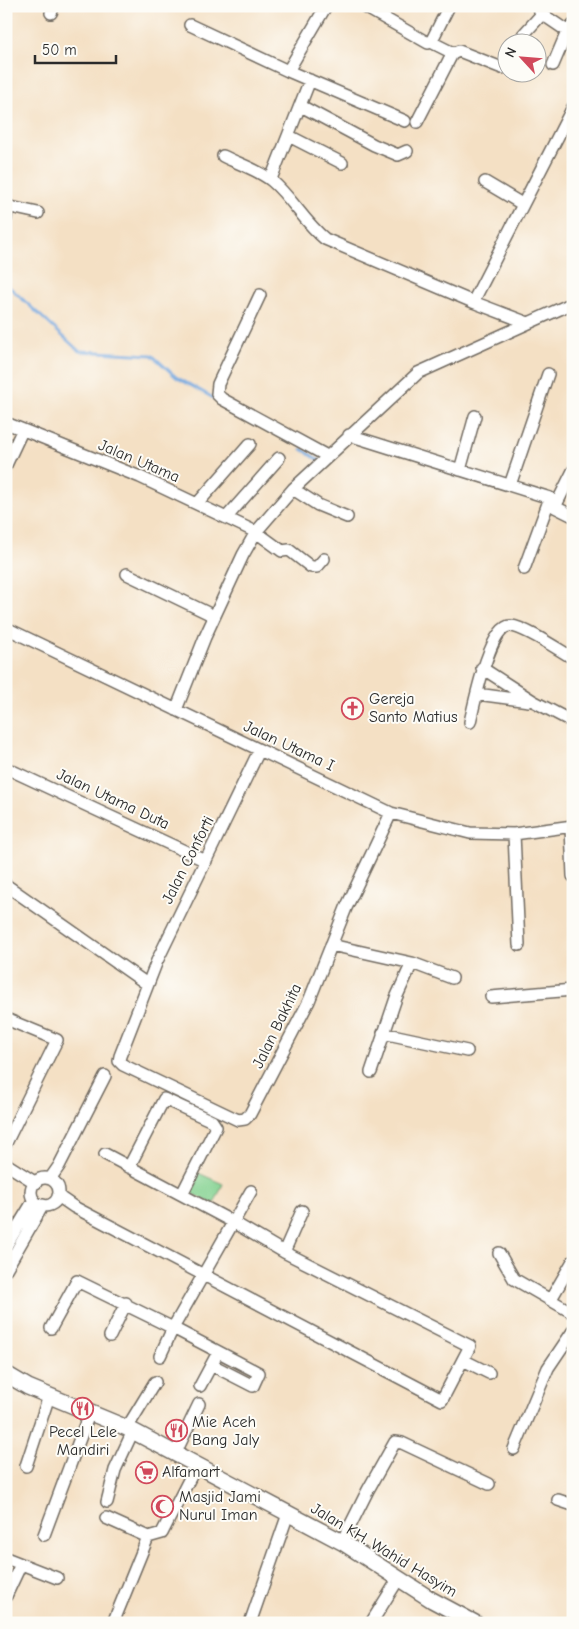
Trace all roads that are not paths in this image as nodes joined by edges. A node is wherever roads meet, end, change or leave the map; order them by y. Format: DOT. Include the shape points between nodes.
graph roads {
  1 [pos="326,6"];
  2 [pos="363,6"];
  3 [pos="449,6"];
  4 [pos="540,10"];
  5 [pos="190,25"];
  6 [pos="571,30"];
  7 [pos="525,32"];
  8 [pos="431,42"];
  9 [pos="453,53"];
  10 [pos="553,65"];
  11 [pos="496,66"];
  12 [pos="288,71"];
  13 [pos="310,80"];
  14 [pos="301,106"];
  15 [pos="573,107"];
  16 [pos="405,122"];
  17 [pos="417,122"];
  18 [pos="289,136"];
  19 [pos="407,152"];
  20 [pos="224,156"];
  21 [pos="342,163"];
  22 [pos="271,180"];
  23 [pos="485,182"];
  24 [pos="522,204"];
  25 [pos="7,206"];
  26 [pos="38,213"];
  27 [pos="6,219"];
  28 [pos="260,295"];
  29 [pos="473,302"];
  30 [pos="573,303"];
  31 [pos="528,323"];
  32 [pos="548,374"];
  33 [pos="475,416"];
  34 [pos="6,423"];
  35 [pos="22,431"];
  36 [pos="355,437"];
  37 [pos="250,444"];
  38 [pos="279,458"];
  39 [pos="325,458"];
  40 [pos="6,466"];
  41 [pos="460,470"];
  42 [pos="573,471"];
  43 [pos="511,481"];
  44 [pos="293,489"];
  45 [pos="197,504"];
  46 [pos="573,516"];
  47 [pos="346,517"];
  48 [pos="226,518"];
  49 [pos="256,532"];
  50 [pos="324,559"];
  51 [pos="524,569"];
  52 [pos="127,574"];
  53 [pos="214,616"];
  54 [pos="6,628"];
  55 [pos="573,658"];
  56 [pos="482,668"];
  57 [pos="476,694"];
  58 [pos="533,701"];
  59 [pos="176,710"];
  60 [pos="470,722"];
  61 [pos="573,722"];
  62 [pos="259,751"];
  63 [pos="6,768"];
  64 [pos="391,813"];
  65 [pos="572,826"];
  66 [pos="514,834"];
  67 [pos="206,861"];
  68 [pos="573,876"];
  69 [pos="6,885"];
  70 [pos="331,945"];
  71 [pos="519,945"];
  72 [pos="412,964"];
  73 [pos="452,978"];
  74 [pos="147,984"];
  75 [pos="573,990"];
  76 [pos="491,997"];
  77 [pos="6,1018"];
  78 [pos="383,1034"];
  79 [pos="467,1051"];
  80 [pos="120,1056"];
  81 [pos="371,1072"];
  82 [pos="105,1076"];
  83 [pos="6,1143"];
  84 [pos="105,1154"];
  85 [pos="6,1164"];
  86 [pos="129,1167"];
  87 [pos="52,1181"];
  88 [pos="31,1183"];
  89 [pos="251,1191"];
  90 [pos="182,1194"];
  91 [pos="57,1199"];
  92 [pos="38,1203"];
  93 [pos="302,1211"];
  94 [pos="233,1222"];
  95 [pos="6,1246"];
  96 [pos="284,1252"];
  97 [pos="499,1253"];
  98 [pos="573,1261"];
  99 [pos="7,1267"];
  100 [pos="203,1274"];
  101 [pos="551,1299"];
  102 [pos="126,1303"];
  103 [pos="573,1313"];
  104 [pos="51,1328"];
  105 [pos="174,1328"];
  106 [pos="573,1331"];
  107 [pos="110,1336"];
  108 [pos="218,1352"];
  109 [pos="160,1356"];
  110 [pos="463,1360"];
  111 [pos="212,1365"];
  112 [pos="489,1373"];
  113 [pos="6,1374"];
  114 [pos="155,1382"];
  115 [pos="200,1386"];
  116 [pos="49,1396"];
  117 [pos="199,1404"];
  118 [pos="89,1414"];
  119 [pos="130,1429"];
  120 [pos="514,1449"];
  121 [pos="175,1454"];
  122 [pos="26,1466"];
  123 [pos="196,1466"];
  124 [pos="489,1484"];
  125 [pos="558,1500"];
  126 [pos="107,1502"];
  127 [pos="573,1505"];
  128 [pos="288,1514"];
  129 [pos="106,1518"];
  130 [pos="44,1535"];
  131 [pos="148,1537"];
  132 [pos="342,1542"];
  133 [pos="6,1558"];
  134 [pos="21,1564"];
  135 [pos="57,1578"];
  136 [pos="399,1578"];
  137 [pos="6,1596"];
  138 [pos="466,1621"];
  139 [pos="113,1623"];
  140 [pos="250,1623"];
  141 [pos="371,1623"];
  1 -- 12 [label="street"];
  2 -- 8 [label="street"];
  3 -- 8 [label="street"];
  4 -- 6 [label="street"];
  4 -- 7 [label="street"];
  5 -- 12 [label="street"];
  6 -- 10 [label="street"];
  8 -- 9 [label="street"];
  9 -- 11 [label="street" via="459,51"];
  9 -- 17 [label="street"];
  12 -- 13 [label="street"];
  13 -- 14 [label="street"];
  13 -- 16 [label="street"];
  14 -- 18 [label="street"];
  14 -- 19 [label="street" via="374,145 398,155"];
  15 -- 24 [label="street"];
  18 -- 21 [label="street"];
  18 -- 22 [label="street"];
  20 -- 22 [label="street"];
  22 -- 29 [label="street" via="312,228 325,238"];
  23 -- 24 [label="street"];
  24 -- 29 [label="street"];
  25 -- 26 [label="street"];
  25 -- 27 [label="street"];
  28 -- 39 [label="street" via="218,384 217,394"];
  29 -- 31 [label="street"];
  30 -- 31 [label="street"];
  31 -- 36 [label="street" via="418,373"];
  32 -- 43 [label="street"];
  33 -- 41 [label="street"];
  34 -- 35 [label="street, Jalan Utama"];
  35 -- 40 [label="street"];
  35 -- 45 [label="street, Jalan Utama" via="140,477"];
  36 -- 39 [label="street"];
  36 -- 41 [label="street"];
  37 -- 45 [label="street"];
  38 -- 48 [label="street"];
  39 -- 44 [label="street"];
  41 -- 43 [label="street"];
  42 -- 46 [label="street" via="555,507"];
  43 -- 51 [label="street" via="550,498"];
  44 -- 47 [label="street" via="318,506"];
  44 -- 49 [label="street"];
  45 -- 48 [label="street, Jalan Utama"];
  48 -- 49 [label="street, Jalan Utama"];
  49 -- 50 [label="street, Jalan Utama" via="282,551 289,550 311,567 317,567"];
  49 -- 53 [label="street"];
  52 -- 53 [label="street"];
  53 -- 59 [label="street"];
  54 -- 59 [label="street, Jalan Utama I"];
  55 -- 56 [label="street" via="526,632 507,626"];
  56 -- 57 [label="street"];
  56 -- 58 [label="street"];
  57 -- 58 [label="street"];
  57 -- 60 [label="street"];
  58 -- 61 [label="street"];
  59 -- 62 [label="street, Jalan Utama I"];
  62 -- 64 [label="street, Jalan Utama I"];
  62 -- 67 [label="street, Jalan Conforti"];
  63 -- 67 [label="street, Jalan Utama Duta"];
  64 -- 66 [label="street, Jalan Utama I" via="470,833"];
  64 -- 70 [label="street, Jalan Bakhita"];
  65 -- 66 [label="street, Jalan Utama I"];
  65 -- 68 [label="street"];
  66 -- 71 [label="street"];
  67 -- 74 [label="street, Jalan Conforti"];
  69 -- 74 [label="street"];
  70 -- 72 [label="street"];
  70 -- 80 [label="street, Jalan Bakhita" via="309,1001 245,1119 238,1120 132,1069 120,1061"];
  72 -- 73 [label="street"];
  72 -- 78 [label="street"];
  74 -- 80 [label="street, Jalan Conforti"];
  75 -- 76 [label="street"];
  77 -- 83 [label="street" via="57,1040"];
  78 -- 79 [label="street"];
  78 -- 81 [label="street"];
  82 -- 87 [label="street"];
  84 -- 86 [label="street"];
  85 -- 88 [label="street"];
  86 -- 90 [label="street"];
  86 -- 90 [label="street" via="164,1099 212,1121 216,1127"];
  87 -- 88 [label="street" via="42,1178"];
  87 -- 91 [label="street" via="59,1189"];
  88 -- 92 [label="street"];
  89 -- 94 [label="street"];
  90 -- 94 [label="street"];
  91 -- 92 [label="street" via="48,1206"];
  91 -- 100 [label="street"];
  92 -- 95 [label="street"];
  92 -- 99 [label="street"];
  93 -- 96 [label="street"];
  94 -- 96 [label="street"];
  94 -- 100 [label="street"];
  96 -- 110 [label="street" via="470,1346"];
  97 -- 101 [label="street" via="514,1278"];
  98 -- 101 [label="street"];
  100 -- 105 [label="street"];
  100 -- 110 [label="street" via="442,1400"];
  101 -- 103 [label="street"];
  102 -- 104 [label="street" via="77,1281"];
  102 -- 105 [label="street"];
  102 -- 107 [label="street"];
  105 -- 108 [label="street"];
  105 -- 109 [label="street"];
  106 -- 120 [label="street" via="554,1356"];
  108 -- 111 [label="street"];
  108 -- 111 [label="street" via="259,1373 253,1386"];
  110 -- 112 [label="street"];
  111 -- 115 [label="street"];
  113 -- 116 [label="street, Jalan KH. Wahid Hasyim"];
  114 -- 119 [label="street"];
  116 -- 118 [label="street, Jalan KH. Wahid Hasyim"];
  116 -- 122 [label="street"];
  117 -- 121 [label="street"];
  118 -- 119 [label="street, Jalan KH. Wahid Hasyim"];
  118 -- 130 [label="street"];
  119 -- 121 [label="street, Jalan KH. Wahid Hasyim"];
  119 -- 126 [label="street"];
  121 -- 123 [label="street, Jalan KH. Wahid Hasyim"];
  123 -- 128 [label="street, Jalan KH. Wahid Hasyim"];
  123 -- 131 [label="street" via="162,1534"];
  124 -- 132 [label="street" via="395,1442"];
  125 -- 127 [label="street"];
  128 -- 132 [label="street, Jalan KH. Wahid Hasyim"];
  128 -- 140 [label="street"];
  129 -- 131 [label="street"];
  131 -- 139 [label="street"];
  132 -- 136 [label="street, Jalan KH. Wahid Hasyim"];
  133 -- 134 [label="street"];
  134 -- 135 [label="street"];
  134 -- 137 [label="street"];
  136 -- 138 [label="street, Jalan KH. Wahid Hasyim"];
  136 -- 141 [label="street"];
}
